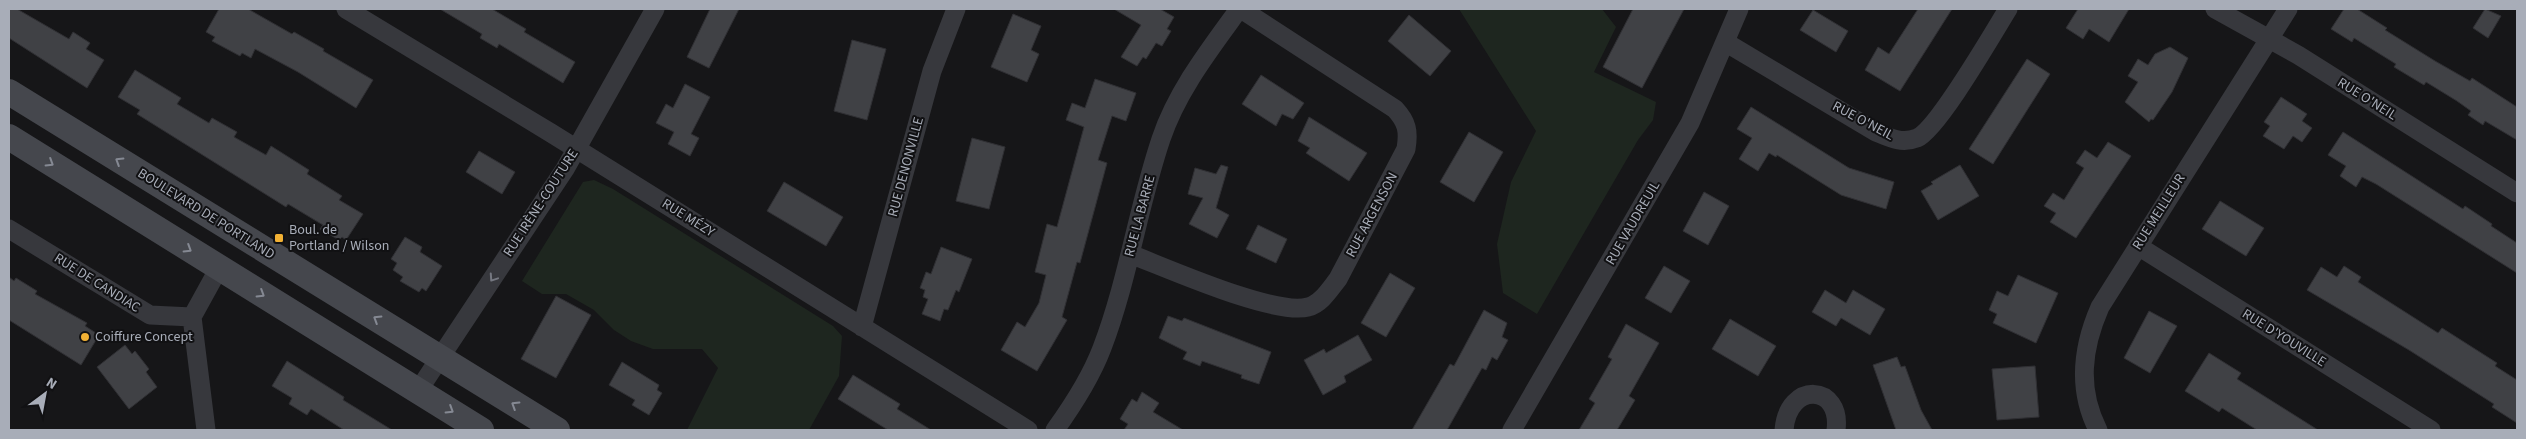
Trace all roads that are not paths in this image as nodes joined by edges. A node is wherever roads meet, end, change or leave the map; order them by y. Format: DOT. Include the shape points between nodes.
graph roads {
  1 [pos="346,9"];
  2 [pos="655,9"];
  3 [pos="956,9"];
  4 [pos="1240,9"];
  5 [pos="1739,9"];
  6 [pos="2008,9"];
  7 [pos="2215,9"];
  8 [pos="2288,9"];
  9 [pos="2268,38"];
  10 [pos="1726,42"];
  11 [pos="9,92"];
  12 [pos="9,137"];
  13 [pos="576,148"];
  14 [pos="2517,193"];
  15 [pos="9,229"];
  16 [pos="2138,246"];
  17 [pos="1130,254"];
  18 [pos="219,268"];
  19 [pos="192,317"];
  20 [pos="862,327"];
  21 [pos="439,358"];
  22 [pos="418,390"];
  23 [pos="206,430"];
  24 [pos="481,430"];
  25 [pos="557,430"];
  26 [pos="1028,430"];
  27 [pos="1055,430"];
  28 [pos="1512,430"];
  29 [pos="1784,430"];
  30 [pos="1836,430"];
  31 [pos="2098,430"];
  32 [pos="2431,430"];
  1 -- 13 [label="street, RUE MÉZY"];
  2 -- 13 [label="street, RUE IRÈNE-COUTURE"];
  3 -- 20 [label="street, RUE DENONVILLE" via="932,71"];
  4 -- 17 [label="street, RUE LA BARRE" via="1190,80 1171,114 1154,162"];
  4 -- 17 [label="street, RUE ARGENSON" via="1395,110 1406,121 1406,149 1338,279 1324,297 1309,307 1287,309 1260,302"];
  5 -- 10 [label="street, RUE VAUDREUIL"];
  6 -- 10 [label="street, RUE O'NEIL" via="1929,129 1906,141 1876,132"];
  7 -- 9 [label="street, RUE O'NEIL"];
  8 -- 9 [label="street, RUE MEILLEUR"];
  9 -- 14 [label="street, RUE O'NEIL"];
  9 -- 16 [label="street, RUE MEILLEUR"];
  10 -- 28 [label="street, RUE VAUDREUIL" via="1675,152"];
  21 -- 11 [label="main road, BOULEVARD DE PORTLAND, one-way"];
  12 -- 18 [label="main road, one-way"];
  13 -- 20 [label="street, RUE MÉZY"];
  13 -- 21 [label="street, RUE IRÈNE-COUTURE, one-way"];
  15 -- 19 [label="street, RUE DE CANDIAC" via="150,316"];
  16 -- 31 [label="street, RUE MEILLEUR" via="2100,306 2086,347 2084,386 2090,415"];
  16 -- 32 [label="street, RUE D'YOUVILLE"];
  17 -- 27 [label="street, RUE LA BARRE" via="1102,348"];
  18 -- 19 [label="street"];
  18 -- 22 [label="main road, one-way"];
  19 -- 23 [label="street"];
  20 -- 26 [label="street, RUE MÉZY"];
  21 -- 22 [label="street, RUE IRÈNE-COUTURE"];
  25 -- 21 [label="main road, BOULEVARD DE PORTLAND, one-way"];
  22 -- 24 [label="main road, one-way"];
  29 -- 30 [label="street" via="1794,401 1806,395 1818,395 1836,410"];
}
